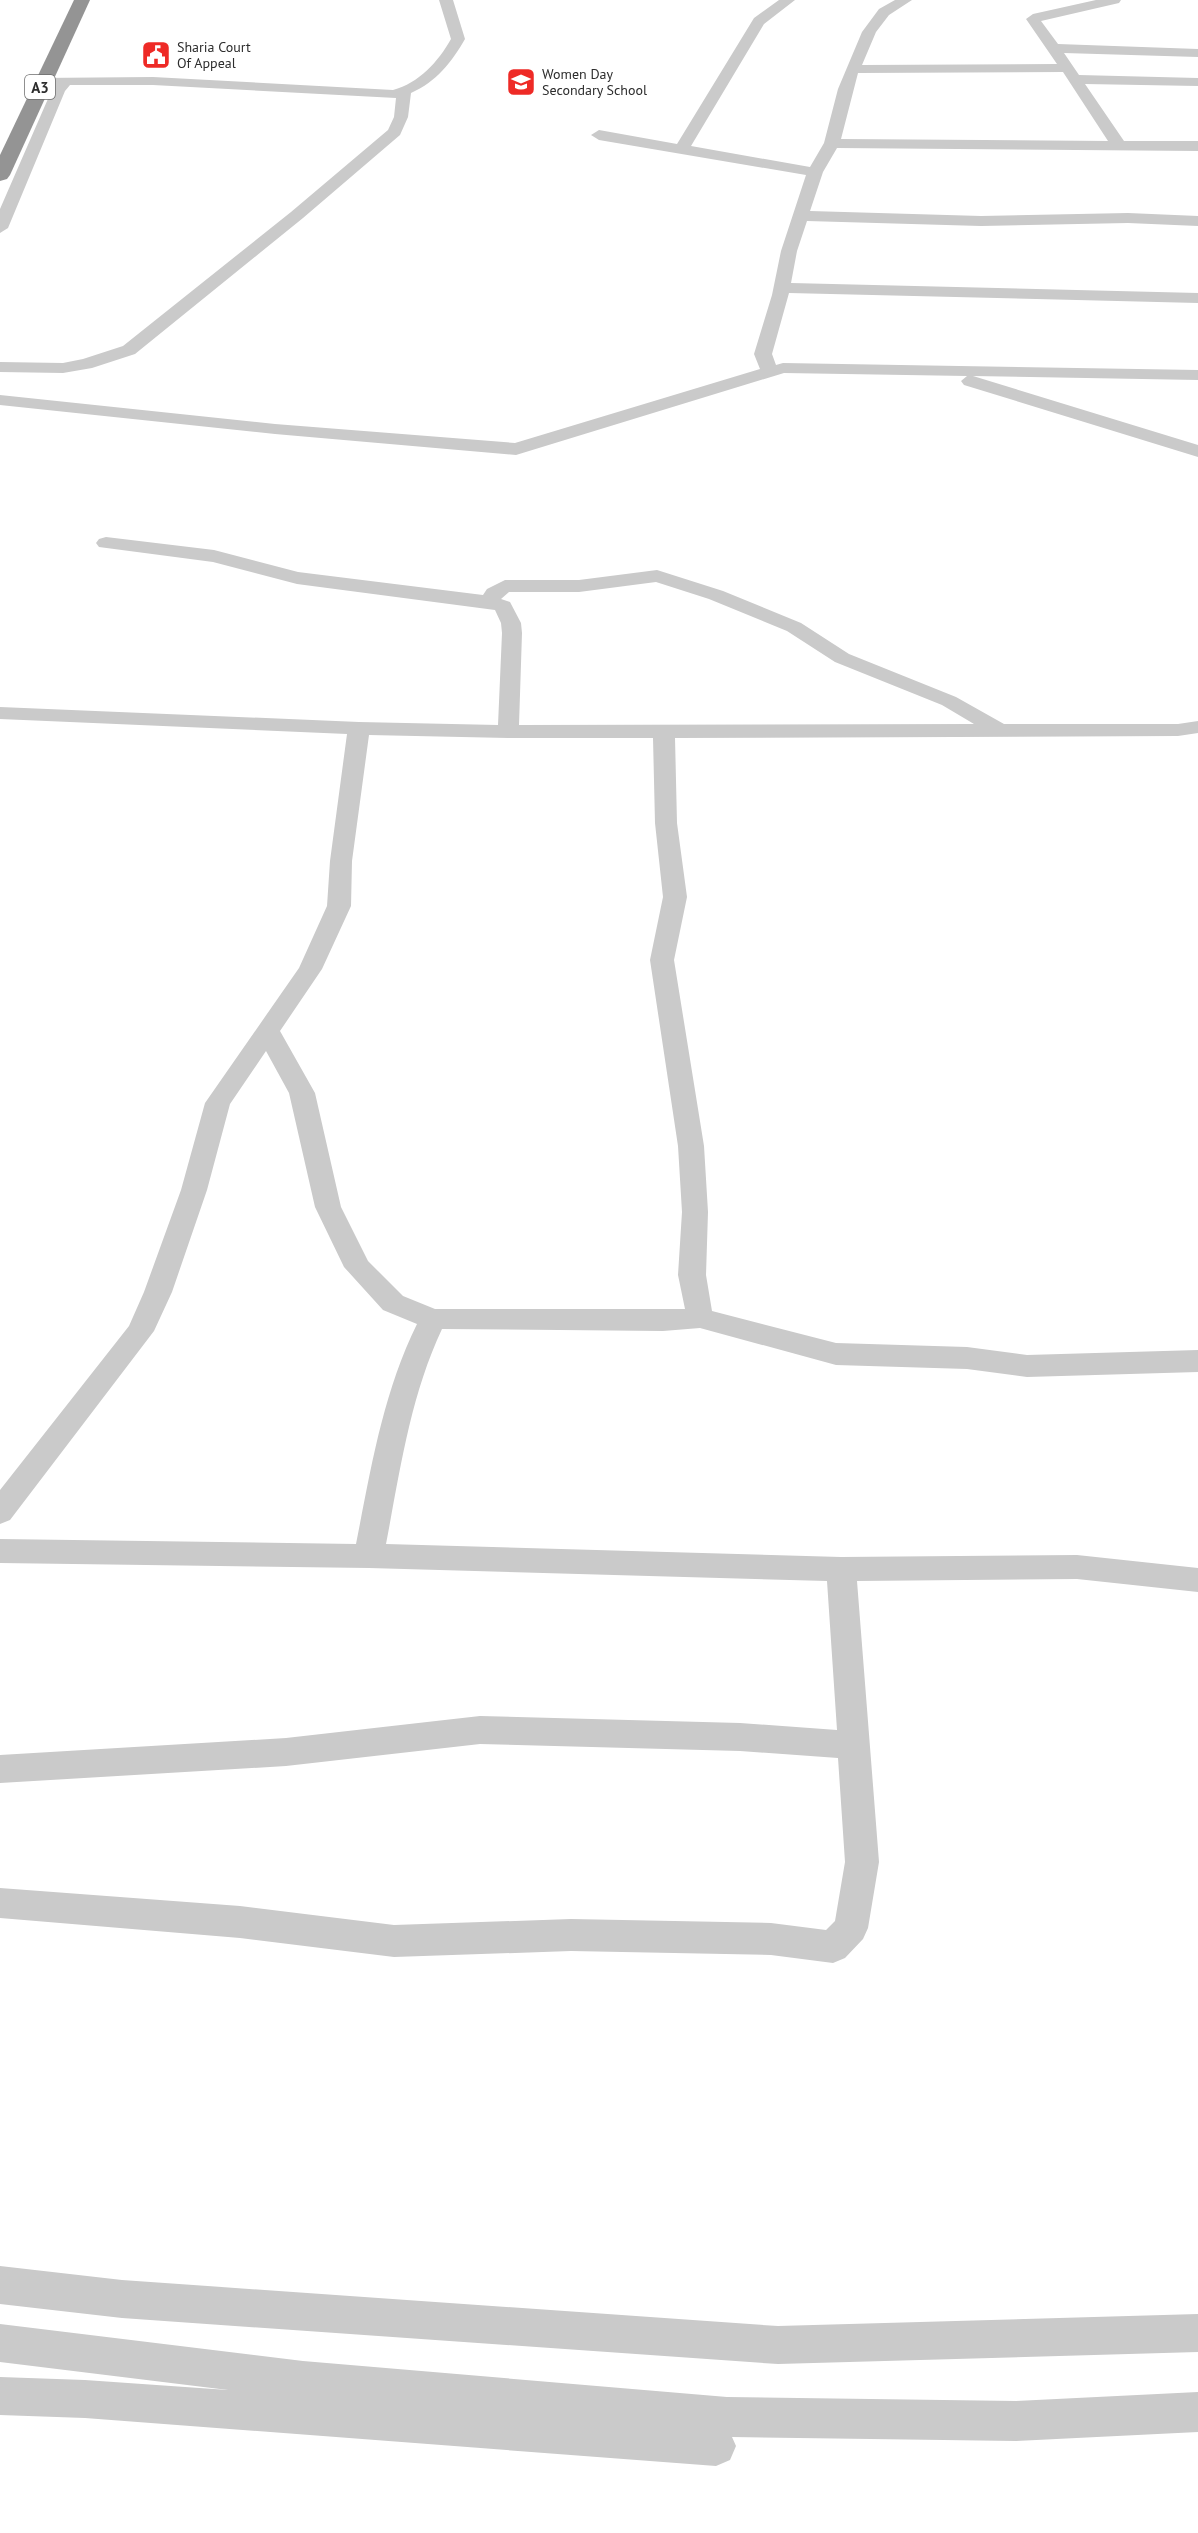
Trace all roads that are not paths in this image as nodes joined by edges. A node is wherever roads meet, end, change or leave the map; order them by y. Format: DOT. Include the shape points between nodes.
graph roads {
  1 [pos="70,0"];
  2 [pos="82,0"];
  3 [pos="446,0"];
  4 [pos="788,0"];
  5 [pos="905,0"];
  6 [pos="1114,0"];
  7 [pos="1054,48"];
  8 [pos="1198,53"];
  9 [pos="852,69"];
  10 [pos="1070,73"];
  11 [pos="43,81"];
  12 [pos="65,82"];
  13 [pos="1198,82"];
  14 [pos="404,92"];
  15 [pos="598,135"];
  16 [pos="0,140"];
  17 [pos="832,143"];
  18 [pos="1119,146"];
  19 [pos="1198,146"];
  20 [pos="682,149"];
  21 [pos="815,172"];
  22 [pos="0,175"];
  23 [pos="801,216"];
  24 [pos="1198,221"];
  25 [pos="0,228"];
  26 [pos="782,288"];
  27 [pos="1198,298"];
  28 [pos="0,367"];
  29 [pos="769,371"];
  30 [pos="939,371"];
  31 [pos="1198,375"];
  32 [pos="0,400"];
  33 [pos="1198,452"];
  34 [pos="106,543"];
  35 [pos="489,602"];
  36 [pos="0,713"];
  37 [pos="1198,727"];
  38 [pos="359,728"];
  39 [pos="1000,730"];
  40 [pos="508,732"];
  41 [pos="664,732"];
  42 [pos="268,1032"];
  43 [pos="700,1318"];
  44 [pos="433,1319"];
  45 [pos="1198,1361"];
  46 [pos="0,1512"];
  47 [pos="0,1551"];
  48 [pos="369,1557"];
  49 [pos="841,1569"];
  50 [pos="1198,1580"];
  51 [pos="853,1745"];
  52 [pos="0,1769"];
  53 [pos="0,1903"];
  54 [pos="0,2285"];
  55 [pos="1198,2333"];
  56 [pos="0,2343"];
  57 [pos="0,2396"];
  58 [pos="1198,2412"];
  59 [pos="716,2446"];
  1 -- 16 [label="highway, A3"];
  2 -- 11 [label="highway, A3"];
  3 -- 14 [label="street" via="458,39 451,53 430,75"];
  4 -- 20 [label="street" via="759,21"];
  5 -- 9 [label="street" via="884,12 869,32"];
  6 -- 7 [label="street" via="1033,19"];
  7 -- 8 [label="street"];
  7 -- 10 [label="street"];
  9 -- 10 [label="street"];
  9 -- 17 [label="street"];
  10 -- 13 [label="street"];
  10 -- 18 [label="street"];
  11 -- 12 [label="street"];
  11 -- 22 [label="highway, A3"];
  12 -- 14 [label="street" via="153,81"];
  12 -- 25 [label="street" via="58,90"];
  14 -- 28 [label="street" via="395,132 129,350 63,368"];
  15 -- 20 [label="street"];
  17 -- 18 [label="street"];
  17 -- 21 [label="street"];
  18 -- 19 [label="street"];
  20 -- 21 [label="street"];
  21 -- 23 [label="street"];
  23 -- 24 [label="street"];
  23 -- 26 [label="street"];
  26 -- 27 [label="street"];
  26 -- 29 [label="street" via="763,354"];
  29 -- 30 [label="street"];
  29 -- 32 [label="street" via="516,449"];
  30 -- 31 [label="street"];
  30 -- 33 [label="street"];
  34 -- 35 [label="street" via="214,556 297,578"];
  35 -- 39 [label="street" via="505,586 579,586 657,576 794,627 842,658 949,701"];
  35 -- 40 [label="street" via="503,606 511,623"];
  36 -- 38 [label="street"];
  37 -- 39 [label="street"];
  38 -- 40 [label="street"];
  38 -- 42 [label="street" via="341,861 339,906 310,969"];
  39 -- 41 [label="street"];
  40 -- 41 [label="street"];
  41 -- 43 [label="street" via="666,823 675,897 662,960 692,1146 692,1275"];
  42 -- 44 [label="street" via="302,1093 328,1207 358,1267 393,1303"];
  42 -- 46 [label="street" via="218,1103 190,1200 140,1331"];
  43 -- 44 [label="street"];
  43 -- 45 [label="street" via="836,1354 968,1358 1027,1366"];
  44 -- 48 [label="street" via="416,1350 396,1421"];
  47 -- 48 [label="street"];
  48 -- 49 [label="street"];
  49 -- 50 [label="street" via="1077,1567"];
  49 -- 51 [label="street"];
  51 -- 52 [label="street" via="740,1737 480,1730 286,1752"];
  51 -- 53 [label="street" via="862,1862 851,1928 833,1947 771,1939 571,1935 394,1941 240,1922"];
  54 -- 55 [label="street" via="122,2299 778,2345"];
  56 -- 58 [label="street" via="303,2380 727,2417 1016,2421"];
  57 -- 59 [label="street"];
}
